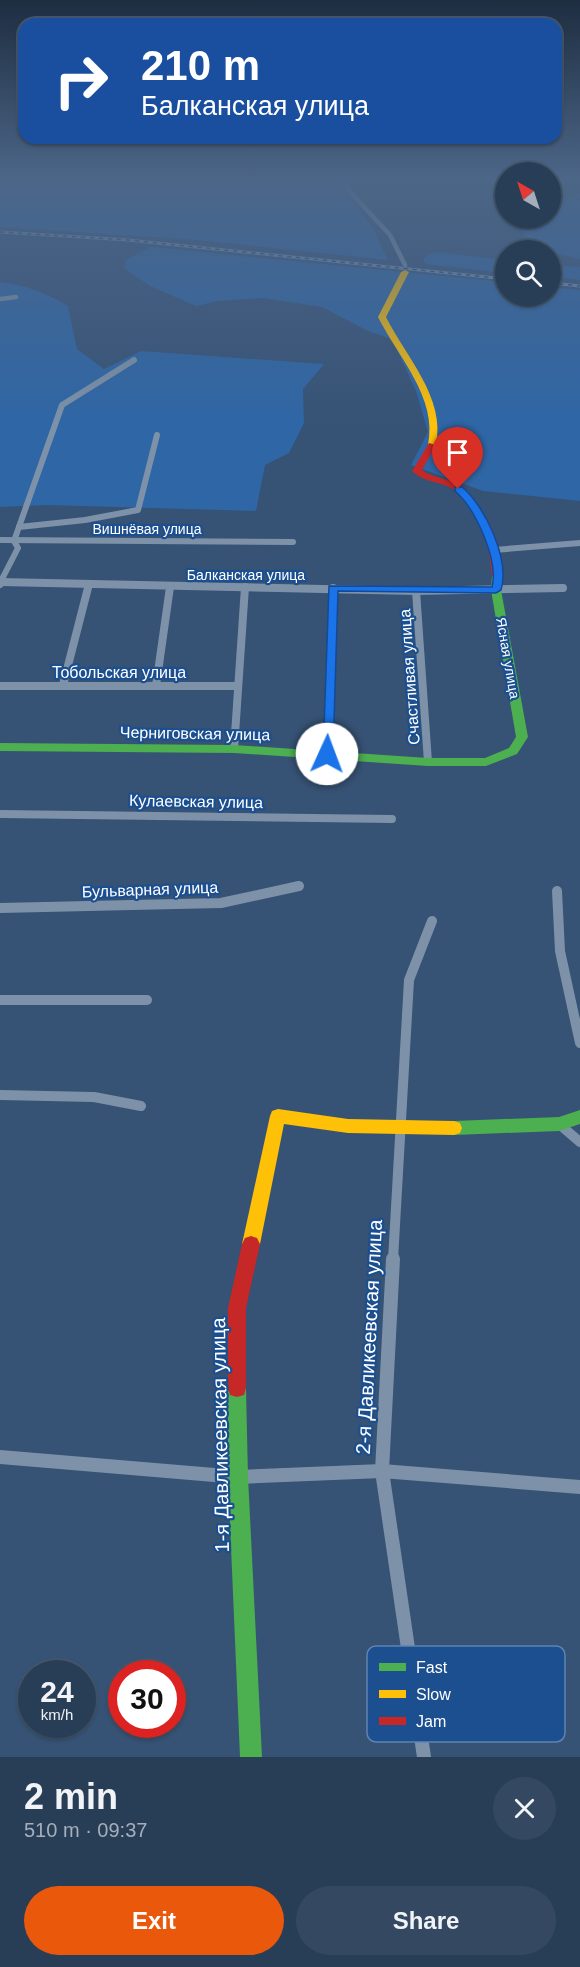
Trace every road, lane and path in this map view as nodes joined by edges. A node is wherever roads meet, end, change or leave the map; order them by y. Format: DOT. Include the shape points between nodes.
graph roads {
  1 [pos="404,259"];
  2 [pos="405,268"];
  3 [pos="16,297"];
  4 [pos="0,299"];
  5 [pos="134,360"];
  6 [pos="157,435"];
  7 [pos="19,527"];
  8 [pos="0,540"];
  9 [pos="14,541"];
  10 [pos="293,542"];
  11 [pos="580,543"];
  12 [pos="494,550"];
  13 [pos="0,583"];
  14 [pos="89,584"];
  15 [pos="170,587"];
  16 [pos="245,587"];
  17 [pos="333,588"];
  18 [pos="563,588"];
  19 [pos="496,590"];
  20 [pos="416,591"];
  21 [pos="63,685"];
  22 [pos="0,686"];
  23 [pos="156,686"];
  24 [pos="238,686"];
  25 [pos="522,737"];
  26 [pos="0,747"];
  27 [pos="234,749"];
  28 [pos="327,754"];
  29 [pos="428,762"];
  30 [pos="0,814"];
  31 [pos="392,819"];
  32 [pos="298,886"];
  33 [pos="557,891"];
  34 [pos="0,908"];
  35 [pos="432,921"];
  36 [pos="0,1000"];
  37 [pos="147,1000"];
  38 [pos="580,1043"];
  39 [pos="0,1095"];
  40 [pos="141,1106"];
  41 [pos="580,1117"];
  42 [pos="559,1125"];
  43 [pos="399,1131"];
  44 [pos="580,1142"];
  45 [pos="0,1457"];
  46 [pos="382,1471"];
  47 [pos="238,1477"];
  48 [pos="580,1488"];
  49 [pos="408,1646"];
  50 [pos="422,1742"];
  51 [pos="251,1757"];
  52 [pos="424,1757"];
  1 -- 2 [label="street"];
  2 -- 12 [label="street, Ясная улица" via="384,313 385,327 411,366 434,418 436,434 417,471 458,489 472,500"];
  3 -- 4 [label="street"];
  5 -- 7 [label="street" via="62,405"];
  6 -- 7 [label="street" via="138,510"];
  7 -- 9 [label="street"];
  8 -- 9 [label="street, Вишнёвая улица"];
  9 -- 10 [label="street, Вишнёвая улица"];
  9 -- 13 [label="street" via="18,548"];
  11 -- 12 [label="street"];
  12 -- 19 [label="street, Ясная улица" via="499,581"];
  13 -- 14 [label="street, Балканская улица"];
  14 -- 15 [label="street, Балканская улица"];
  14 -- 21 [label="street"];
  15 -- 16 [label="street, Балканская улица"];
  15 -- 23 [label="street"];
  16 -- 17 [label="street, Балканская улица"];
  16 -- 24 [label="street"];
  17 -- 20 [label="street, Балканская улица"];
  17 -- 28 [label="street"];
  18 -- 19 [label="street, Балканская улица"];
  19 -- 20 [label="street, Балканская улица"];
  19 -- 25 [label="street, Ясная улица"];
  20 -- 29 [label="street, Счастливая улица"];
  21 -- 22 [label="street, Тобольская улица"];
  21 -- 23 [label="street, Тобольская улица"];
  23 -- 24 [label="street, Тобольская улица"];
  24 -- 27 [label="street"];
  25 -- 29 [label="street, Черниговская улица" via="513,751 486,762"];
  26 -- 27 [label="street, Черниговская улица"];
  27 -- 28 [label="street, Черниговская улица"];
  28 -- 29 [label="street, Черниговская улица"];
  30 -- 31 [label="street, Кулаевская улица"];
  32 -- 34 [label="street, Бульварная улица" via="220,903"];
  33 -- 38 [label="street" via="561,951"];
  35 -- 43 [label="street, 2-я Давликеевская улица" via="410,980"];
  36 -- 37 [label="street"];
  39 -- 40 [label="street" via="94,1097"];
  41 -- 42 [label="street"];
  42 -- 43 [label="street"];
  42 -- 44 [label="street"];
  43 -- 46 [label="street, 2-я Давликеевская улица"];
  43 -- 47 [label="street, 1-я Давликеевская улица" via="309,1123 278,1116 237,1308"];
  45 -- 47 [label="street"];
  46 -- 47 [label="street"];
  46 -- 48 [label="street"];
  46 -- 49 [label="street, 2-я Давликеевская улица"];
  47 -- 51 [label="street, 1-я Давликеевская улица"];
  50 -- 52 [label="street, 2-я Давликеевская улица"];
}
